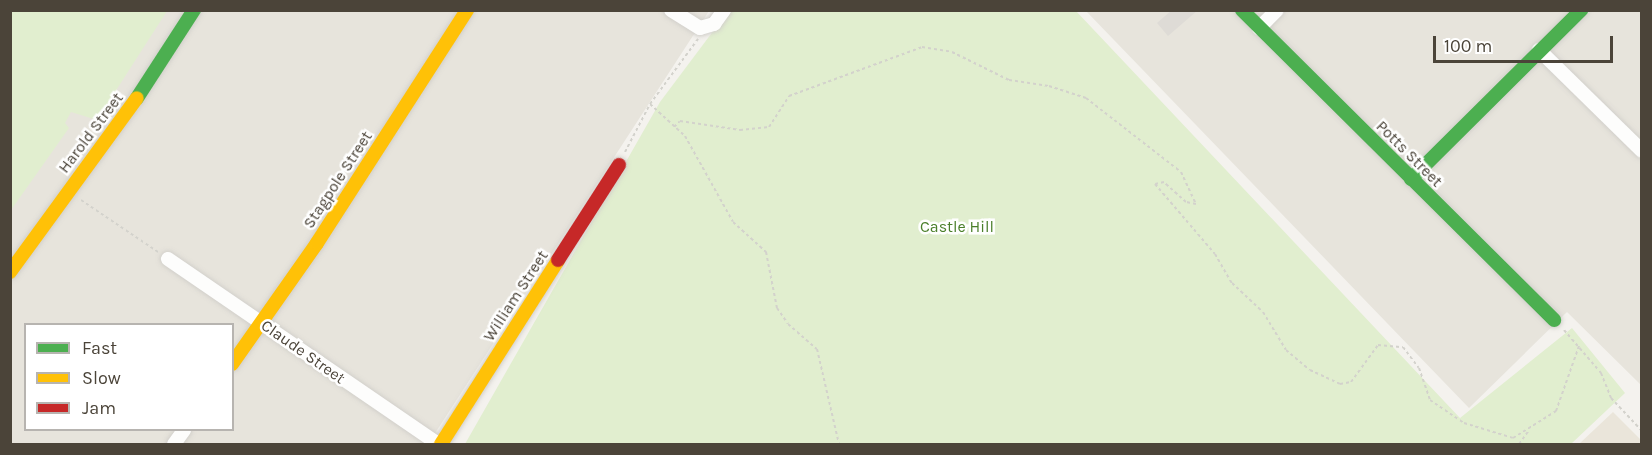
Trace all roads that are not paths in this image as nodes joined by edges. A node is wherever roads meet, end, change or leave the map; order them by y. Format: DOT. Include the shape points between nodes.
graph roads {
  1 [pos="194,10"];
  2 [pos="466,10"];
  3 [pos="671,10"];
  4 [pos="724,10"];
  5 [pos="1242,10"];
  6 [pos="1277,10"];
  7 [pos="1581,10"];
  8 [pos="1259,28"];
  9 [pos="1539,50"];
  10 [pos="1641,151"];
  11 [pos="619,165"];
  12 [pos="1411,178"];
  13 [pos="168,259"];
  14 [pos="10,272"];
  15 [pos="1554,320"];
  16 [pos="262,323"];
  17 [pos="234,361"];
  18 [pos="183,431"];
  19 [pos="174,444"];
  20 [pos="440,444"];
  1 -- 14 [label="street, Harold Street" via="133,104"];
  2 -- 16 [label="street, Stagpole Street"];
  3 -- 4 [label="street" via="700,28 714,24"];
  5 -- 8 [label="street, Potts Street"];
  6 -- 8 [label="street"];
  7 -- 9 [label="street"];
  8 -- 12 [label="street, Potts Street"];
  9 -- 10 [label="street"];
  9 -- 12 [label="street"];
  11 -- 20 [label="street, William Street"];
  12 -- 15 [label="street, Potts Street"];
  13 -- 16 [label="street, Claude Street"];
  16 -- 17 [label="street, Stagpole Street"];
  16 -- 20 [label="street, Claude Street"];
  18 -- 19 [label="street"];
}
